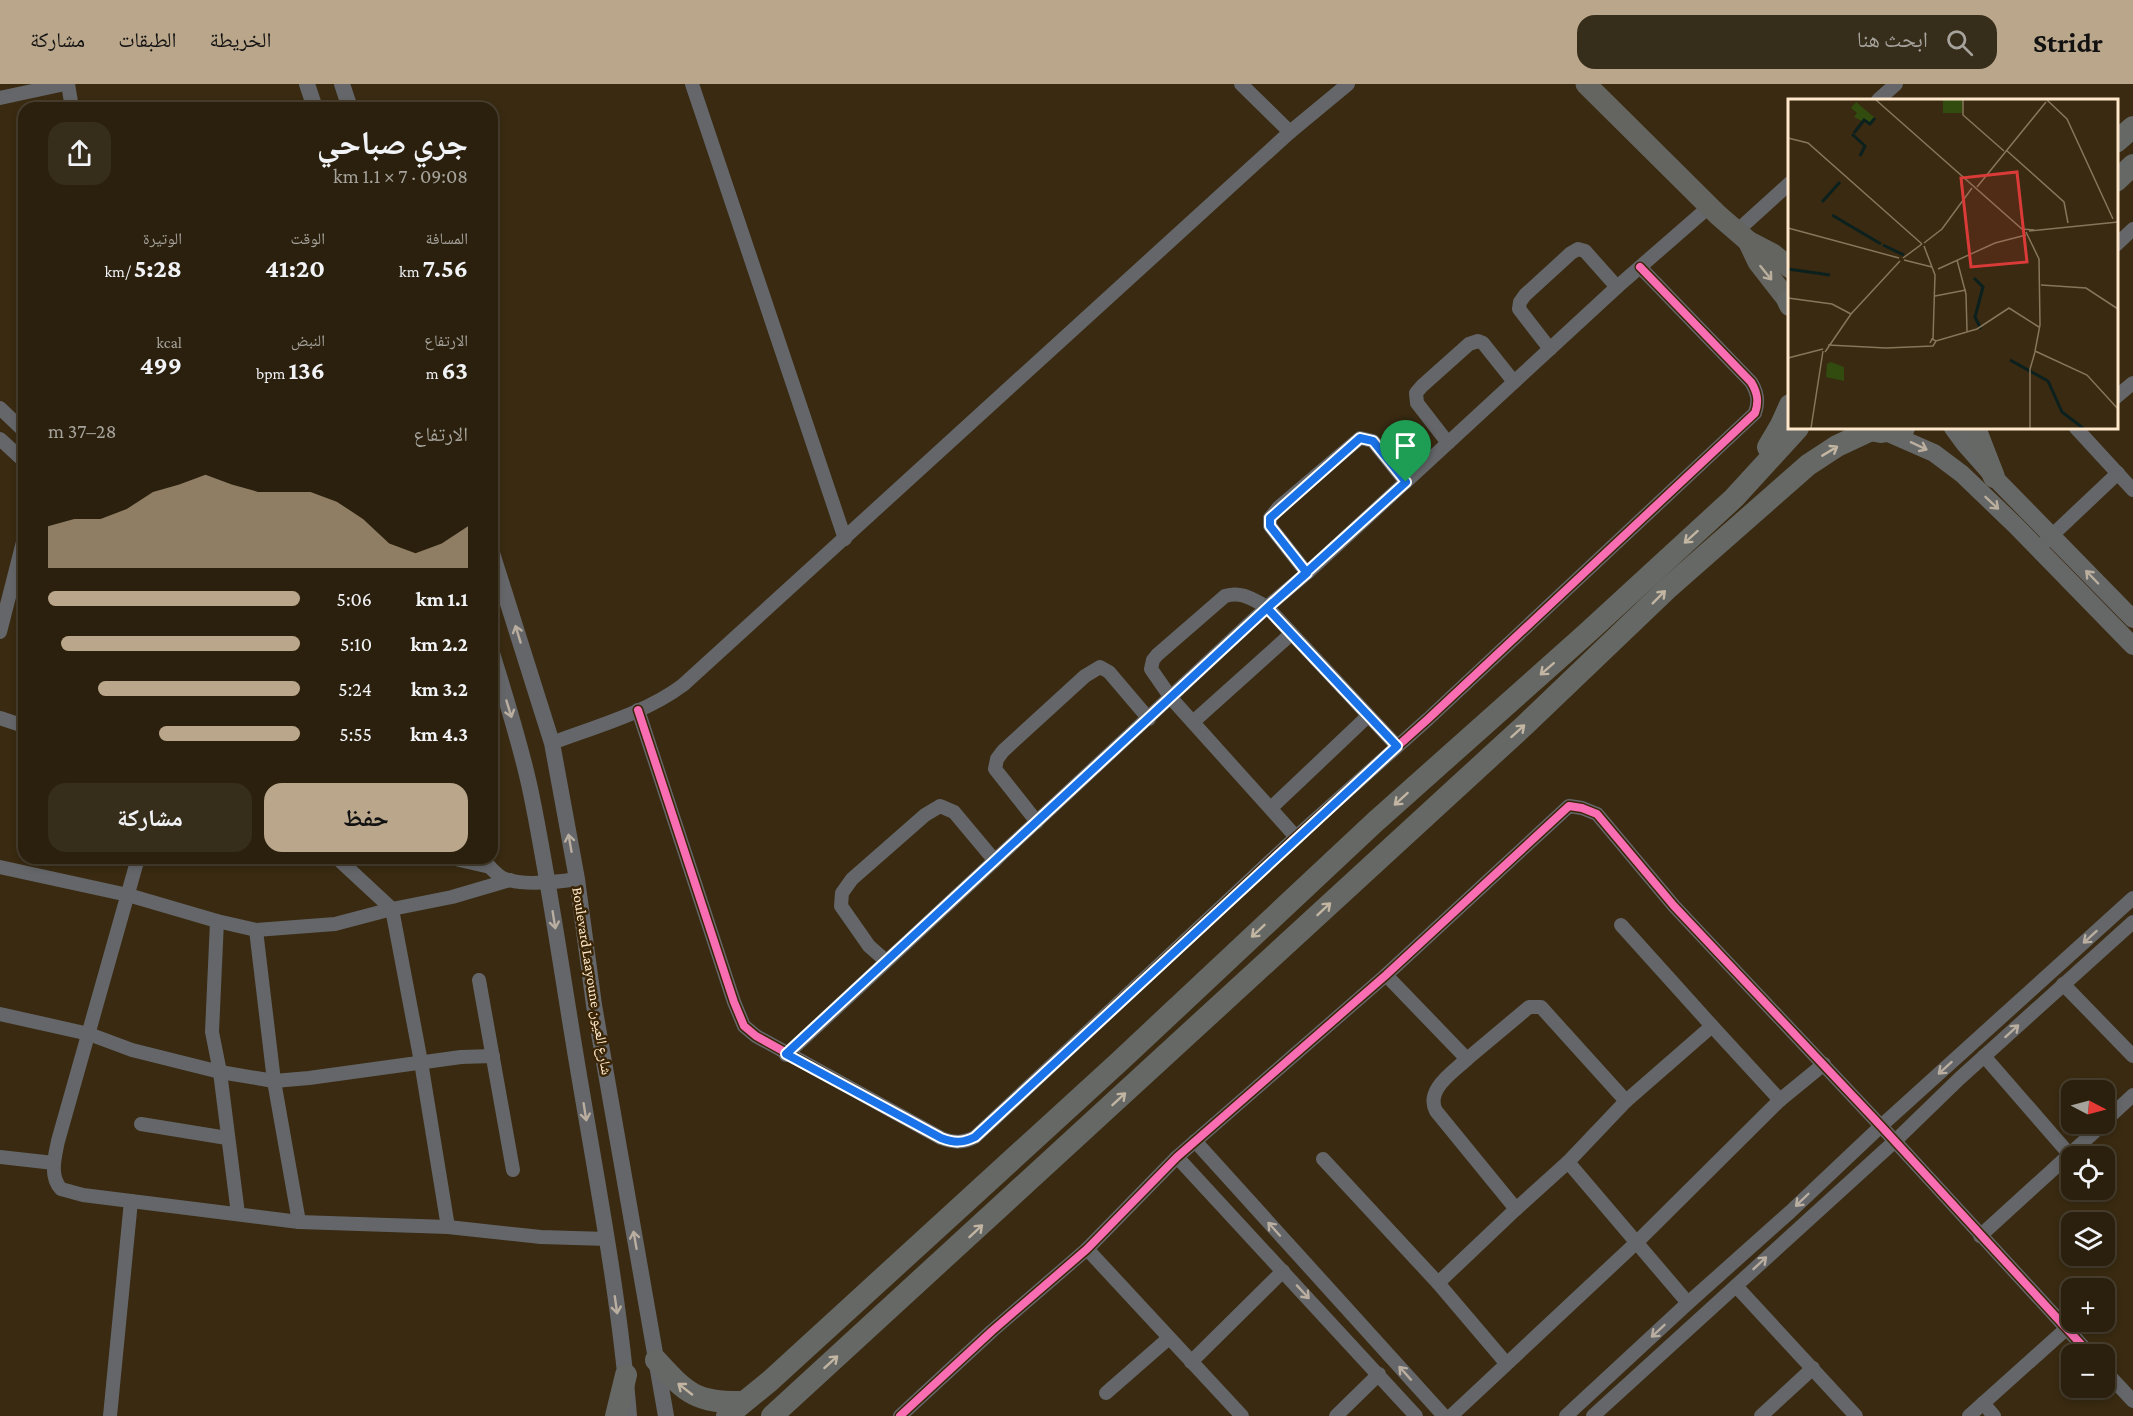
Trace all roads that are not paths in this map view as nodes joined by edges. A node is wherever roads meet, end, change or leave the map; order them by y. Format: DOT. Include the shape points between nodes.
graph roads {
  1 [pos="66,84"];
  2 [pos="307,84"];
  3 [pos="342,84"];
  4 [pos="692,84"];
  5 [pos="1241,84"];
  6 [pos="1348,84"];
  7 [pos="1586,84"];
  8 [pos="1896,84"];
  9 [pos="0,98"];
  10 [pos="1879,99"];
  11 [pos="70,102"];
  12 [pos="312,102"];
  13 [pos="348,102"];
  14 [pos="2133,127"];
  15 [pos="1290,132"];
  16 [pos="2118,140"];
  17 [pos="2133,165"];
  18 [pos="2118,179"];
  19 [pos="1788,185"];
  20 [pos="1710,206"];
  21 [pos="2133,229"];
  22 [pos="1742,236"];
  23 [pos="2118,242"];
  24 [pos="1788,266"];
  25 [pos="1640,267"];
  26 [pos="1617,287"];
  27 [pos="1788,302"];
  28 [pos="1550,349"];
  29 [pos="1514,382"];
  30 [pos="2133,382"];
  31 [pos="2118,395"];
  32 [pos="0,408"];
  33 [pos="1788,409"];
  34 [pos="18,425"];
  35 [pos="1797,429"];
  36 [pos="1954,429"];
  37 [pos="1975,429"];
  38 [pos="2080,429"];
  39 [pos="1880,430"];
  40 [pos="0,439"];
  41 [pos="1448,443"];
  42 [pos="18,456"];
  43 [pos="2118,473"];
  44 [pos="1994,477"];
  45 [pos="1406,482"];
  46 [pos="2133,490"];
  47 [pos="1734,498"];
  48 [pos="2051,535"];
  49 [pos="845,539"];
  50 [pos="2039,550"];
  51 [pos="18,562"];
  52 [pos="498,572"];
  53 [pos="1307,573"];
  54 [pos="1267,608"];
  55 [pos="2133,619"];
  56 [pos="0,632"];
  57 [pos="1291,634"];
  58 [pos="2133,646"];
  59 [pos="498,674"];
  60 [pos="1171,698"];
  61 [pos="638,710"];
  62 [pos="1368,717"];
  63 [pos="0,718"];
  64 [pos="1149,718"];
  65 [pos="1193,722"];
  66 [pos="18,724"];
  67 [pos="552,743"];
  68 [pos="1397,746"];
  69 [pos="1271,808"];
  70 [pos="1037,822"];
  71 [pos="1296,837"];
  72 [pos="995,861"];
  73 [pos="136,864"];
  74 [pos="344,864"];
  75 [pos="479,864"];
  76 [pos="488,864"];
  77 [pos="0,867"];
  78 [pos="492,867"];
  79 [pos="577,879"];
  80 [pos="510,880"];
  81 [pos="548,883"];
  82 [pos="128,895"];
  83 [pos="2133,898"];
  84 [pos="393,909"];
  85 [pos="216,921"];
  86 [pos="2133,922"];
  87 [pos="1621,925"];
  88 [pos="256,930"];
  89 [pos="886,962"];
  90 [pos="1386,975"];
  91 [pos="479,980"];
  92 [pos="2064,984"];
  93 [pos="0,1014"];
  94 [pos="1712,1026"];
  95 [pos="89,1034"];
  96 [pos="786,1054"];
  97 [pos="493,1056"];
  98 [pos="1984,1056"];
  99 [pos="2133,1056"];
  100 [pos="1467,1059"];
  101 [pos="421,1062"];
  102 [pos="1824,1064"];
  103 [pos="220,1072"];
  104 [pos="274,1081"];
  105 [pos="2133,1095"];
  106 [pos="1780,1100"];
  107 [pos="1626,1101"];
  108 [pos="2115,1112"];
  109 [pos="141,1124"];
  110 [pos="1881,1126"];
  111 [pos="2092,1134"];
  112 [pos="227,1138"];
  113 [pos="1195,1141"];
  114 [pos="1895,1142"];
  115 [pos="2062,1146"];
  116 [pos="2080,1146"];
  117 [pos="0,1157"];
  118 [pos="1177,1157"];
  119 [pos="1323,1159"];
  120 [pos="54,1162"];
  121 [pos="1568,1162"];
  122 [pos="2061,1163"];
  123 [pos="513,1170"];
  124 [pos="131,1201"];
  125 [pos="1516,1209"];
  126 [pos="238,1214"];
  127 [pos="299,1222"];
  128 [pos="448,1227"];
  129 [pos="1980,1236"];
  130 [pos="607,1239"];
  131 [pos="1638,1242"];
  132 [pos="1087,1250"];
  133 [pos="1283,1271"];
  134 [pos="1438,1283"];
  135 [pos="1736,1286"];
  136 [pos="1688,1303"];
  137 [pos="2061,1324"];
  138 [pos="2063,1332"];
  139 [pos="2069,1332"];
  140 [pos="1168,1338"];
  141 [pos="2080,1344"];
  142 [pos="656,1360"];
  143 [pos="1191,1362"];
  144 [pos="1506,1363"];
  145 [pos="1813,1368"];
  146 [pos="1379,1374"];
  147 [pos="626,1375"];
  148 [pos="2115,1382"];
  149 [pos="1106,1393"];
  150 [pos="2133,1401"];
  151 [pos="1983,1403"];
  152 [pos="735,1409"];
  153 [pos="779,1411"];
  154 [pos="110,1416"];
  155 [pos="616,1416"];
  156 [pos="629,1416"];
  157 [pos="666,1416"];
  158 [pos="900,1416"];
  159 [pos="1242,1416"];
  160 [pos="1336,1416"];
  161 [pos="1416,1416"];
  162 [pos="1444,1416"];
  163 [pos="1452,1416"];
  164 [pos="1566,1416"];
  165 [pos="1593,1416"];
  166 [pos="1761,1416"];
  167 [pos="1856,1416"];
  168 [pos="1969,1416"];
  169 [pos="1994,1416"];
  1 -- 9 [label="street"];
  1 -- 11 [label="street"];
  2 -- 12 [label="street"];
  3 -- 13 [label="street"];
  4 -- 49 [label="street"];
  5 -- 15 [label="street"];
  6 -- 15 [label="street"];
  7 -- 20 [label="main road"];
  8 -- 10 [label="street"];
  14 -- 16 [label="highway"];
  15 -- 49 [label="street"];
  17 -- 18 [label="highway"];
  19 -- 22 [label="street"];
  20 -- 22 [label="main road"];
  20 -- 25 [label="street"];
  21 -- 23 [label="street"];
  22 -- 24 [label="main road"];
  22 -- 27 [label="main road, one-way"];
  25 -- 26 [label="street"];
  25 -- 68 [label="street" via="1751,382 1758,401 1755,413"];
  26 -- 28 [label="street"];
  26 -- 28 [label="street" via="1585,251 1578,249 1533,288 1520,302 1519,309"];
  28 -- 29 [label="street"];
  29 -- 41 [label="street"];
  29 -- 41 [label="street" via="1478,341 1469,344 1422,386 1416,393 1417,403"];
  30 -- 31 [label="street"];
  32 -- 34 [label="street"];
  33 -- 47 [label="highway"];
  35 -- 47 [label="highway"];
  36 -- 44 [label="main road"];
  37 -- 44 [label="highway"];
  38 -- 43 [label="street"];
  39 -- 50 [label="main road, one-way" via="1919,445 1949,464"];
  153 -- 39 [label="highway, one-way" via="1526,724 1667,589 1808,465 1837,446"];
  40 -- 42 [label="street"];
  41 -- 45 [label="street"];
  43 -- 46 [label="street"];
  43 -- 48 [label="street"];
  44 -- 48 [label="main road"];
  45 -- 53 [label="street"];
  45 -- 53 [label="street" via="1373,441 1360,438 1280,507 1270,518 1270,526"];
  47 -- 152 [label="highway, one-way"];
  48 -- 50 [label="street"];
  55 -- 48 [label="main road, one-way"];
  49 -- 61 [label="street" via="683,686"];
  50 -- 58 [label="main road"];
  51 -- 56 [label="street"];
  67 -- 52 [label="street, Boulevard Laayoune شارع العيون, one-way"];
  53 -- 54 [label="street"];
  54 -- 57 [label="street"];
  54 -- 60 [label="street"];
  54 -- 60 [label="street" via="1244,594 1225,596 1157,656 1151,669"];
  57 -- 62 [label="street"];
  57 -- 65 [label="street"];
  59 -- 81 [label="street, Boulevard Laayoune شارع العيون, one-way" via="522,757"];
  60 -- 64 [label="street"];
  60 -- 65 [label="street"];
  61 -- 67 [label="street"];
  61 -- 96 [label="street" via="740,1017 750,1031"];
  62 -- 68 [label="street"];
  62 -- 69 [label="street"];
  63 -- 66 [label="street"];
  64 -- 70 [label="street"];
  64 -- 70 [label="street" via="1109,672 1100,667 1085,676 1003,751 995,770"];
  65 -- 69 [label="street"];
  79 -- 67 [label="street, Boulevard Laayoune شارع العيون, one-way"];
  68 -- 71 [label="street"];
  69 -- 71 [label="street"];
  70 -- 72 [label="street"];
  71 -- 96 [label="street" via="966,1142 941,1138"];
  72 -- 89 [label="street"];
  72 -- 89 [label="street" via="954,812 940,806 852,879 842,893 841,906 869,946"];
  73 -- 82 [label="street"];
  74 -- 84 [label="street"];
  75 -- 78 [label="street"];
  76 -- 78 [label="street"];
  77 -- 82 [label="street"];
  78 -- 80 [label="street" via="500,877"];
  79 -- 81 [label="street"];
  142 -- 79 [label="street, Boulevard Laayoune شارع العيون, one-way" via="594,1005"];
  80 -- 81 [label="street"];
  80 -- 84 [label="street"];
  81 -- 130 [label="street, Boulevard Laayoune شارع العيون, one-way"];
  82 -- 85 [label="street"];
  82 -- 95 [label="street"];
  83 -- 110 [label="street, one-way"];
  84 -- 88 [label="street" via="335,924"];
  84 -- 101 [label="street"];
  85 -- 88 [label="street"];
  85 -- 103 [label="street" via="212,1032"];
  86 -- 92 [label="street"];
  87 -- 94 [label="street"];
  88 -- 104 [label="street"];
  89 -- 96 [label="street"];
  90 -- 100 [label="street"];
  90 -- 102 [label="street" via="1569,806 1582,808 1597,814 1674,906"];
  90 -- 113 [label="street"];
  91 -- 97 [label="street"];
  98 -- 92 [label="street, one-way"];
  92 -- 99 [label="street"];
  93 -- 95 [label="street"];
  94 -- 106 [label="street"];
  94 -- 107 [label="street"];
  95 -- 103 [label="street" via="132,1050"];
  95 -- 120 [label="street"];
  97 -- 101 [label="street"];
  97 -- 123 [label="street"];
  98 -- 114 [label="street"];
  98 -- 115 [label="street"];
  100 -- 107 [label="street" via="1529,1007 1541,1007"];
  100 -- 125 [label="street" via="1436,1090 1432,1105"];
  101 -- 104 [label="street"];
  101 -- 128 [label="street"];
  102 -- 106 [label="street"];
  102 -- 110 [label="street"];
  103 -- 104 [label="street"];
  103 -- 112 [label="street"];
  104 -- 127 [label="street"];
  105 -- 108 [label="street"];
  106 -- 131 [label="street"];
  107 -- 121 [label="street"];
  109 -- 112 [label="street"];
  110 -- 114 [label="street"];
  110 -- 136 [label="street, one-way"];
  111 -- 116 [label="street"];
  112 -- 126 [label="street"];
  113 -- 118 [label="street"];
  162 -- 113 [label="street, one-way"];
  114 -- 129 [label="street"];
  135 -- 114 [label="street, one-way"];
  117 -- 120 [label="street"];
  118 -- 132 [label="street"];
  118 -- 133 [label="street"];
  119 -- 134 [label="street"];
  120 -- 124 [label="street" via="57,1185 66,1192"];
  121 -- 125 [label="street"];
  121 -- 131 [label="street"];
  122 -- 129 [label="street"];
  124 -- 126 [label="street"];
  124 -- 154 [label="street"];
  125 -- 134 [label="street"];
  126 -- 127 [label="street"];
  127 -- 128 [label="street"];
  128 -- 130 [label="street"];
  129 -- 137 [label="street"];
  130 -- 147 [label="street, Boulevard Laayoune شارع العيون, one-way"];
  131 -- 136 [label="street"];
  131 -- 144 [label="street"];
  132 -- 140 [label="street"];
  132 -- 158 [label="street"];
  133 -- 143 [label="street"];
  133 -- 146 [label="street, one-way"];
  134 -- 144 [label="street"];
  135 -- 145 [label="street"];
  135 -- 165 [label="street"];
  136 -- 164 [label="street, one-way"];
  138 -- 151 [label="street"];
  139 -- 141 [label="street"];
  140 -- 143 [label="street"];
  140 -- 149 [label="street"];
  152 -- 142 [label="highway, one-way" via="693,1395"];
  142 -- 157 [label="street, Boulevard Laayoune شارع العيون"];
  143 -- 159 [label="street"];
  144 -- 163 [label="street"];
  145 -- 166 [label="street"];
  145 -- 167 [label="street"];
  146 -- 160 [label="street"];
  146 -- 161 [label="street"];
  147 -- 155 [label="highway"];
  147 -- 156 [label="street, Boulevard Laayoune شارع العيون"];
  148 -- 150 [label="street"];
  151 -- 168 [label="street"];
  151 -- 169 [label="street"];
}
